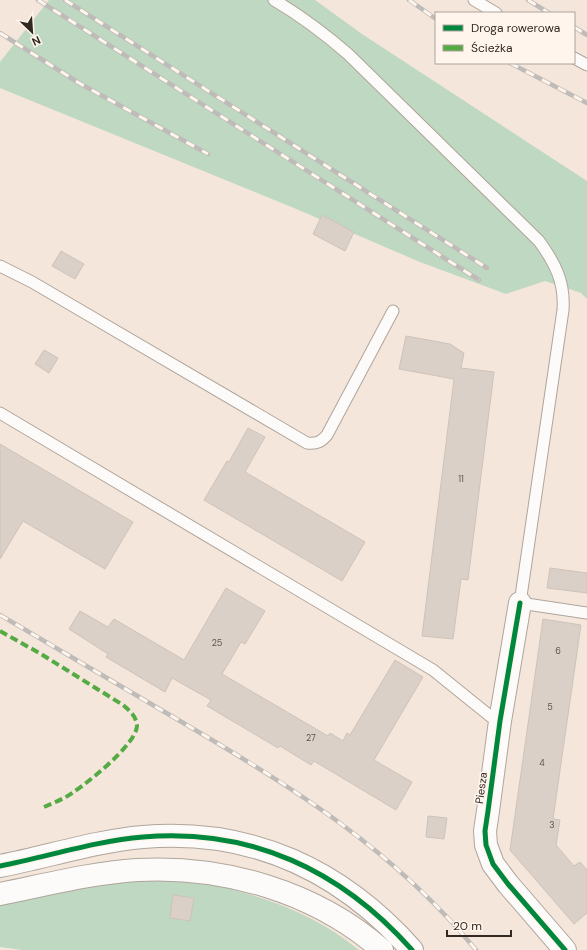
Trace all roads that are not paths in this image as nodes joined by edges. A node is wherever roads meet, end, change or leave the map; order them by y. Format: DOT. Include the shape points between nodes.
graph roads {
  1 [pos="274,0"];
  2 [pos="474,0"];
  3 [pos="494,12"];
  4 [pos="575,59"];
  5 [pos="587,65"];
  6 [pos="0,266"];
  7 [pos="393,311"];
  8 [pos="0,413"];
  9 [pos="520,603"];
  10 [pos="587,613"];
  11 [pos="500,721"];
  12 [pos="0,866"];
  13 [pos="0,894"];
  14 [pos="382,950"];
  15 [pos="412,950"];
  16 [pos="565,950"];
  1 -- 9 [label="lane" via="309,22 348,54 539,241 557,271 564,297 563,310"];
  2 -- 3 [label="lane"];
  4 -- 5 [label="lane"];
  6 -- 7 [label="lane" via="32,282 307,443 316,444 327,435"];
  8 -- 11 [label="lane" via="433,670 490,716"];
  9 -- 10 [label="lane"];
  9 -- 11 [label="street, Piesza"];
  11 -- 16 [label="street, Piesza" via="485,831 486,845 493,864 508,884"];
  12 -- 15 [label="street" via="142,837 224,840 278,854 324,876 366,904"];
  13 -- 14 [label="street" via="137,870 235,877 280,891 327,912"];
}
